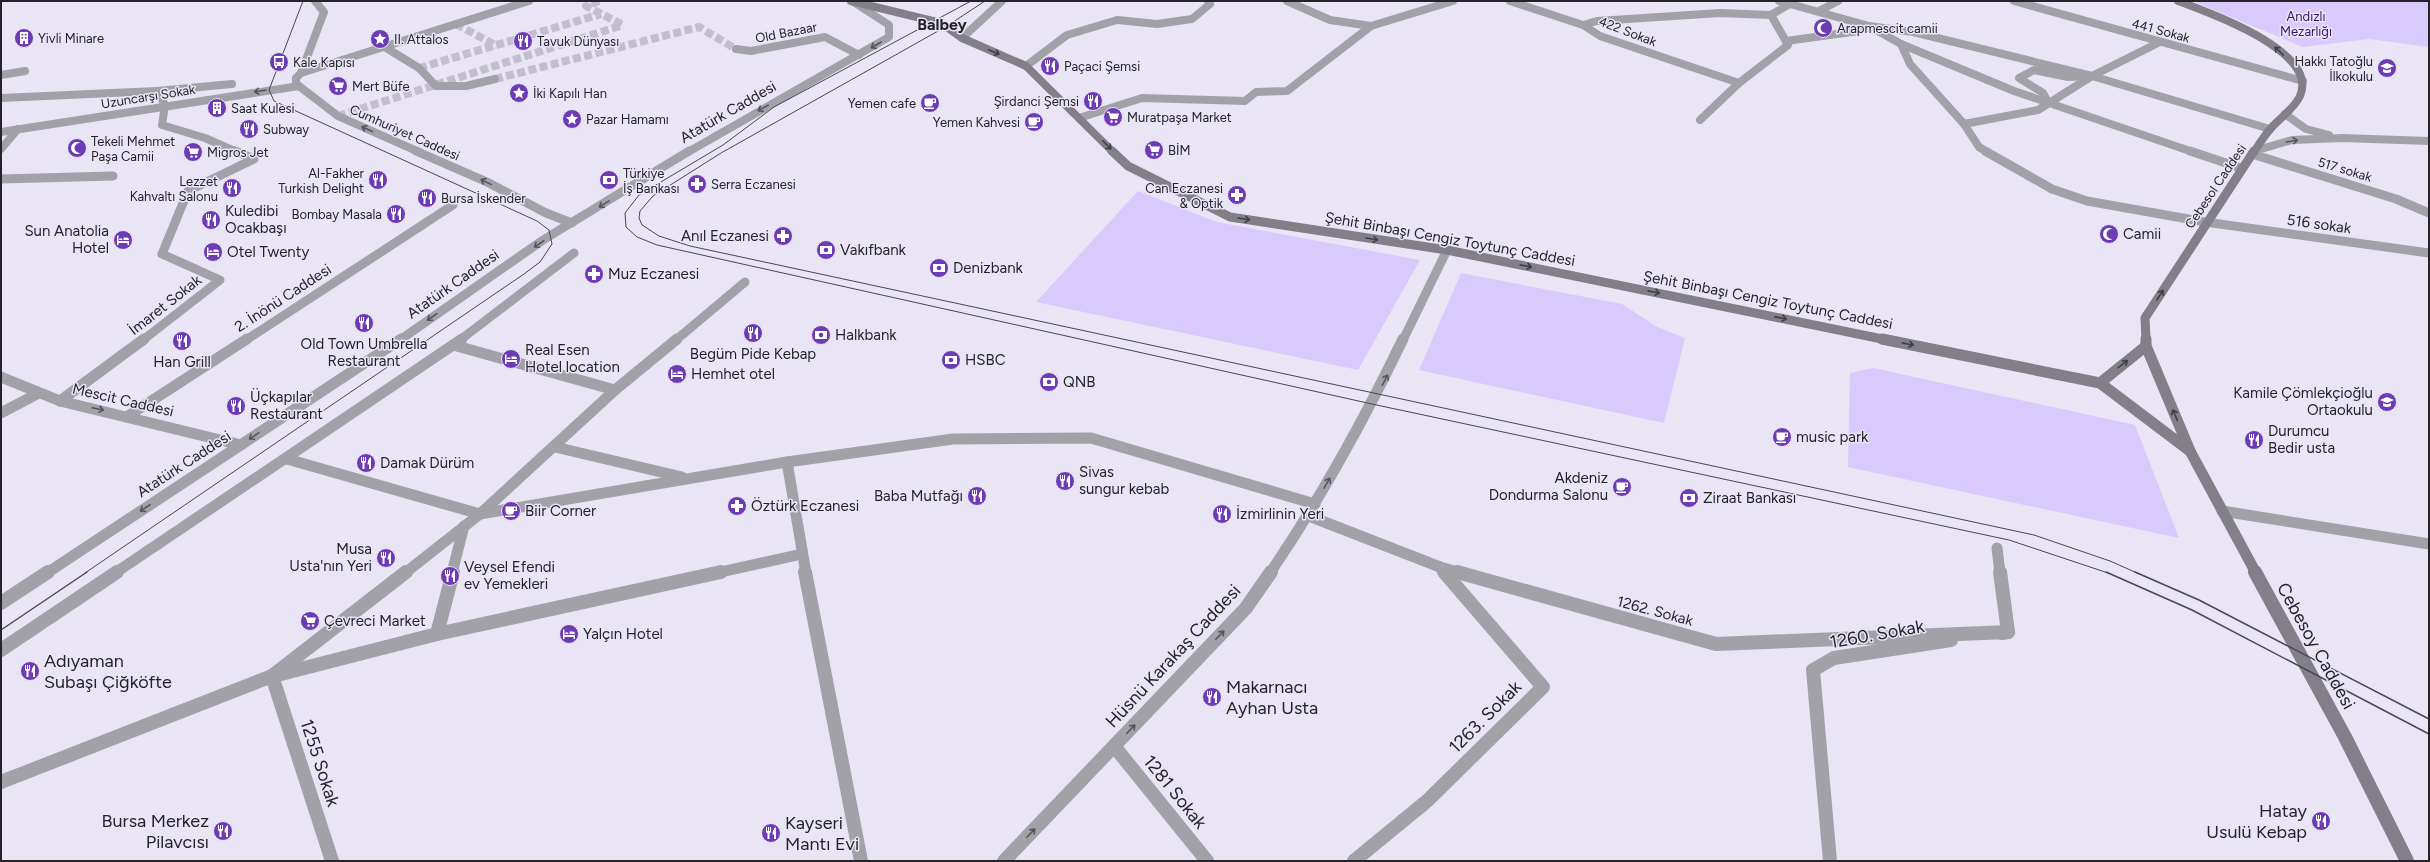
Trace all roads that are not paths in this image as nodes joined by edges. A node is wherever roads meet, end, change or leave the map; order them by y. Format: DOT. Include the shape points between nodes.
graph roads {
  1 [pos="315,1"];
  2 [pos="529,1"];
  3 [pos="1002,1"];
  4 [pos="1208,1"];
  5 [pos="1287,1"];
  6 [pos="1453,1"];
  7 [pos="1510,1"];
  8 [pos="1779,1"];
  9 [pos="1838,1"];
  10 [pos="2014,1"];
  11 [pos="2178,1"];
  12 [pos="853,2"];
  13 [pos="1791,2"];
  14 [pos="1819,11"];
  15 [pos="1771,15"];
  16 [pos="1583,25"];
  17 [pos="1371,26"];
  18 [pos="1869,26"];
  19 [pos="962,38"];
  20 [pos="1786,40"];
  21 [pos="2160,42"];
  22 [pos="1901,44"];
  23 [pos="383,46"];
  24 [pos="736,49"];
  25 [pos="859,55"];
  26 [pos="1026,66"];
  27 [pos="25,71"];
  28 [pos="301,73"];
  29 [pos="1,75"];
  30 [pos="2092,76"];
  31 [pos="495,79"];
  32 [pos="2302,81"];
  33 [pos="1739,83"];
  34 [pos="232,84"];
  35 [pos="299,86"];
  36 [pos="157,91"];
  37 [pos="1,98"];
  38 [pos="2048,102"];
  39 [pos="165,104"];
  40 [pos="2285,114"];
  41 [pos="1079,118"];
  42 [pos="1700,120"];
  43 [pos="1964,124"];
  44 [pos="18,129"];
  45 [pos="2270,129"];
  46 [pos="1,132"];
  47 [pos="2342,138"];
  48 [pos="2429,141"];
  49 [pos="1,149"];
  50 [pos="2253,152"];
  51 [pos="2241,168"];
  52 [pos="114,176"];
  53 [pos="1,179"];
  54 [pos="454,205"];
  55 [pos="2429,213"];
  56 [pos="2205,222"];
  57 [pos="572,223"];
  58 [pos="1447,250"];
  59 [pos="574,253"];
  60 [pos="2429,253"];
  61 [pos="745,282"];
  62 [pos="453,345"];
  63 [pos="2146,346"];
  64 [pos="1,377"];
  65 [pos="2100,382"];
  66 [pos="615,390"];
  67 [pos="39,393"];
  68 [pos="60,401"];
  69 [pos="1,414"];
  70 [pos="128,416"];
  71 [pos="241,445"];
  72 [pos="555,447"];
  73 [pos="2190,450"];
  74 [pos="287,459"];
  75 [pos="787,462"];
  76 [pos="688,479"];
  77 [pos="1315,504"];
  78 [pos="2222,511"];
  79 [pos="480,514"];
  80 [pos="1309,516"];
  81 [pos="464,526"];
  82 [pos="2429,544"];
  83 [pos="1997,548"];
  84 [pos="802,554"];
  85 [pos="1440,567"];
  86 [pos="1,603"];
  87 [pos="2008,632"];
  88 [pos="437,634"];
  89 [pos="1,650"];
  90 [pos="272,676"];
  91 [pos="1114,746"];
  92 [pos="1,782"];
  93 [pos="332,861"];
  94 [pos="861,861"];
  95 [pos="1004,861"];
  96 [pos="1207,861"];
  97 [pos="1354,861"];
  98 [pos="1830,861"];
  99 [pos="2407,861"];
  1 -- 28 [label="street" via="324,12"];
  2 -- 23 [label="street"];
  3 -- 19 [label="street"];
  4 -- 26 [label="street" via="1210,4 1192,18 1157,24 1117,20 1067,35"];
  5 -- 17 [label="street" via="1330,20"];
  6 -- 17 [label="street"];
  7 -- 16 [label="street, 422 Sokak"];
  8 -- 13 [label="street"];
  9 -- 14 [label="street"];
  10 -- 21 [label="street, 441 Sokak"];
  32 -- 11 [label="main road, one-way" via="2294,64 2268,40"];
  12 -- 19 [label="main road, Şehit Binbaşı Cengiz Toytunç Caddesi" via="941,23"];
  12 -- 25 [label="street, Atatürk Caddesi, one-way" via="889,25 889,37"];
  13 -- 14 [label="street"];
  13 -- 15 [label="street"];
  14 -- 18 [label="street"];
  15 -- 16 [label="street" via="1720,13 1597,21"];
  15 -- 20 [label="street"];
  16 -- 33 [label="street, 422 Sokak" via="1600,36"];
  17 -- 41 [label="street" via="1287,91 1256,92 1245,101 1142,98"];
  18 -- 20 [label="street" via="1859,31"];
  18 -- 22 [label="street"];
  18 -- 30 [label="street" via="1912,32"];
  19 -- 26 [label="main road, Şehit Binbaşı Cengiz Toytunç Caddesi, one-way"];
  20 -- 33 [label="street" via="1788,45"];
  21 -- 30 [label="street"];
  21 -- 32 [label="street, 441 Sokak"];
  22 -- 38 [label="street" via="1948,65"];
  22 -- 43 [label="street, 516 sokak" via="1910,64"];
  23 -- 28 [label="street"];
  23 -- 31 [label="street" via="419,68 436,86 466,86"];
  24 -- 25 [label="street, Old Bazaar" via="751,51 825,37"];
  25 -- 57 [label="street, Atatürk Caddesi, one-way" via="715,135"];
  26 -- 41 [label="main road, Şehit Binbaşı Cengiz Toytunç Caddesi"];
  27 -- 29 [label="street"];
  28 -- 35 [label="street" via="296,78 296,84"];
  30 -- 38 [label="street"];
  30 -- 38 [label="street" via="2068,77 2034,70 2019,78 2044,93"];
  30 -- 45 [label="street"];
  32 -- 40 [label="main road, Cebesol Caddesi" via="2298,100"];
  33 -- 42 [label="street"];
  34 -- 36 [label="street"];
  35 -- 39 [label="street, Uzuncarşı Sokak, one-way"];
  57 -- 35 [label="street, Cumhuriyet Caddesi, one-way" via="338,116"];
  36 -- 37 [label="street"];
  36 -- 39 [label="street"];
  38 -- 43 [label="street" via="2038,110"];
  38 -- 51 [label="street"];
  39 -- 44 [label="street, Uzuncarşı Sokak"];
  39 -- 68 [label="street, İmaret Sokak" via="162,125 205,138 254,159 188,190 162,254 220,280"];
  40 -- 45 [label="main road, Cebesol Caddesi"];
  40 -- 47 [label="street" via="2306,128"];
  41 -- 58 [label="main road, Şehit Binbaşı Cengiz Toytunç Caddesi, one-way" via="1128,166 1230,217"];
  43 -- 56 [label="street, 516 sokak" via="1979,147 2052,189 2087,201"];
  44 -- 46 [label="street, Uzuncarşı Sokak"];
  44 -- 49 [label="street"];
  45 -- 50 [label="main road, Cebesol Caddesi"];
  47 -- 48 [label="street"];
  50 -- 47 [label="street, one-way" via="2292,140"];
  50 -- 51 [label="main road, Cebesol Caddesi"];
  50 -- 55 [label="street, 517 sokak" via="2396,199"];
  51 -- 56 [label="main road, Cebesol Caddesi"];
  52 -- 53 [label="street"];
  54 -- 70 [label="street, 2. İnönü Caddesi"];
  56 -- 60 [label="street, 516 sokak"];
  63 -- 56 [label="main road, Cebesol Caddesi, one-way" via="2145,318"];
  57 -- 71 [label="street, Atatürk Caddesi, one-way"];
  58 -- 65 [label="main road, Şehit Binbaşı Cengiz Toytunç Caddesi, one-way"];
  77 -- 58 [label="street, Hüsnü Karakaş Caddesi, one-way" via="1367,414"];
  59 -- 62 [label="street"];
  61 -- 66 [label="street"];
  62 -- 66 [label="street"];
  62 -- 74 [label="street"];
  65 -- 63 [label="main road, one-way"];
  73 -- 63 [label="main road, Cebesol Caddesi, one-way"];
  64 -- 67 [label="street, Mescit Caddesi"];
  65 -- 73 [label="main road, Şehit Binbaşı Cengiz Toytunç Caddesi"];
  66 -- 72 [label="street"];
  67 -- 68 [label="street, Mescit Caddesi"];
  67 -- 69 [label="street"];
  68 -- 70 [label="street, Mescit Caddesi, one-way"];
  70 -- 71 [label="street, Mescit Caddesi"];
  71 -- 86 [label="street, Atatürk Caddesi, one-way"];
  72 -- 76 [label="street"];
  72 -- 79 [label="street"];
  73 -- 78 [label="main road, Cebesoy Caddesi"];
  74 -- 79 [label="street"];
  74 -- 89 [label="street"];
  75 -- 76 [label="street"];
  75 -- 77 [label="street" via="953,439 1091,438"];
  75 -- 84 [label="street"];
  76 -- 79 [label="street"];
  77 -- 80 [label="street, Hüsnü Karakaş Caddesi"];
  78 -- 82 [label="street"];
  78 -- 99 [label="main road, Cebesoy Caddesi" via="2345,737"];
  79 -- 81 [label="street"];
  80 -- 85 [label="street, 1262. Sokak"];
  91 -- 80 [label="street, Hüsnü Karakaş Caddesi, one-way" via="1246,608"];
  81 -- 88 [label="street"];
  81 -- 90 [label="street"];
  83 -- 87 [label="street"];
  84 -- 88 [label="street"];
  84 -- 94 [label="street"];
  85 -- 87 [label="street, 1262. Sokak" via="1716,644"];
  85 -- 97 [label="street, 1263. Sokak" via="1543,687 1427,801"];
  87 -- 98 [label="street, 1260. Sokak" via="1834,658 1813,670"];
  88 -- 90 [label="street"];
  90 -- 92 [label="street"];
  90 -- 93 [label="street, 1255 Sokak"];
  95 -- 91 [label="street, Hüsnü Karakaş Caddesi, one-way"];
  91 -- 96 [label="street, 1281 Sokak"];
}
